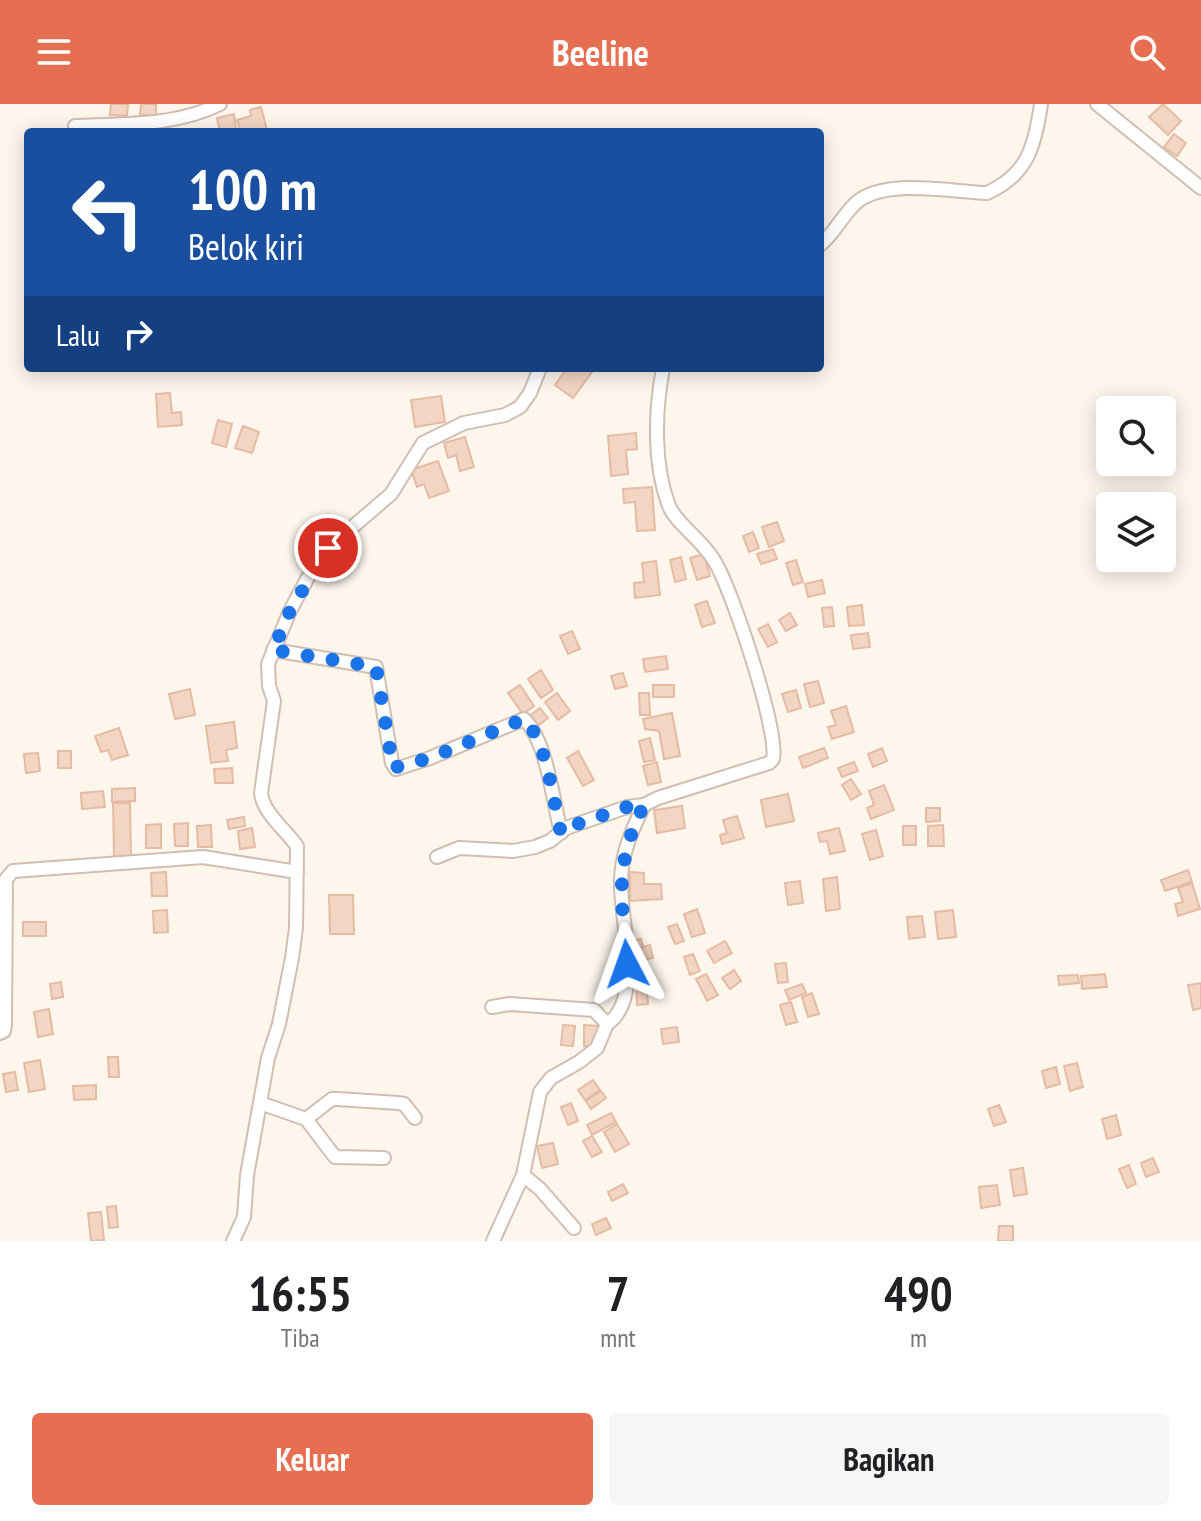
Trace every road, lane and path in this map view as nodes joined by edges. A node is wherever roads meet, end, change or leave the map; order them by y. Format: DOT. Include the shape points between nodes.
graph roads {
  1 [pos="160,104"];
  2 [pos="220,104"];
  3 [pos="1041,104"];
  4 [pos="1097,104"];
  5 [pos="162,119"];
  6 [pos="75,126"];
  7 [pos="1201,188"];
  8 [pos="824,240"];
  9 [pos="538,372"];
  10 [pos="662,372"];
  11 [pos="273,650"];
  12 [pos="644,805"];
  13 [pos="561,833"];
  14 [pos="437,857"];
  15 [pos="297,872"];
  16 [pos="492,1007"];
  17 [pos="607,1024"];
  18 [pos="0,1033"];
  19 [pos="260,1103"];
  20 [pos="415,1118"];
  21 [pos="306,1119"];
  22 [pos="384,1158"];
  23 [pos="523,1175"];
  24 [pos="574,1228"];
  25 [pos="233,1241"];
  26 [pos="493,1241"];
  1 -- 5 [label="street"];
  2 -- 5 [label="street"];
  3 -- 8 [label="street" via="1038,131 1009,182 987,193 875,193 855,203"];
  4 -- 7 [label="street"];
  5 -- 6 [label="street"];
  9 -- 11 [label="street" via="520,407 464,423 423,443 391,494 328,548"];
  10 -- 12 [label="street" via="657,404 659,461 667,502 717,563 730,593 774,754 769,763"];
  11 -- 13 [label="street" via="376,667 396,769 524,719 540,746"];
  11 -- 15 [label="street" via="268,664 274,701 262,803 297,846"];
  12 -- 13 [label="street" via="610,812"];
  12 -- 17 [label="street" via="623,858 623,1007"];
  13 -- 14 [label="street" via="521,850 459,848"];
  15 -- 18 [label="street" via="203,857 13,871 6,879 5,1024"];
  15 -- 19 [label="street" via="292,958"];
  16 -- 17 [label="street" via="594,1010"];
  17 -- 23 [label="street" via="597,1048 551,1078 540,1092"];
  19 -- 21 [label="street"];
  19 -- 25 [label="street" via="244,1217"];
  20 -- 21 [label="street" via="404,1104 332,1099"];
  21 -- 22 [label="street" via="335,1157"];
  23 -- 24 [label="street"];
  23 -- 26 [label="street"];
}
